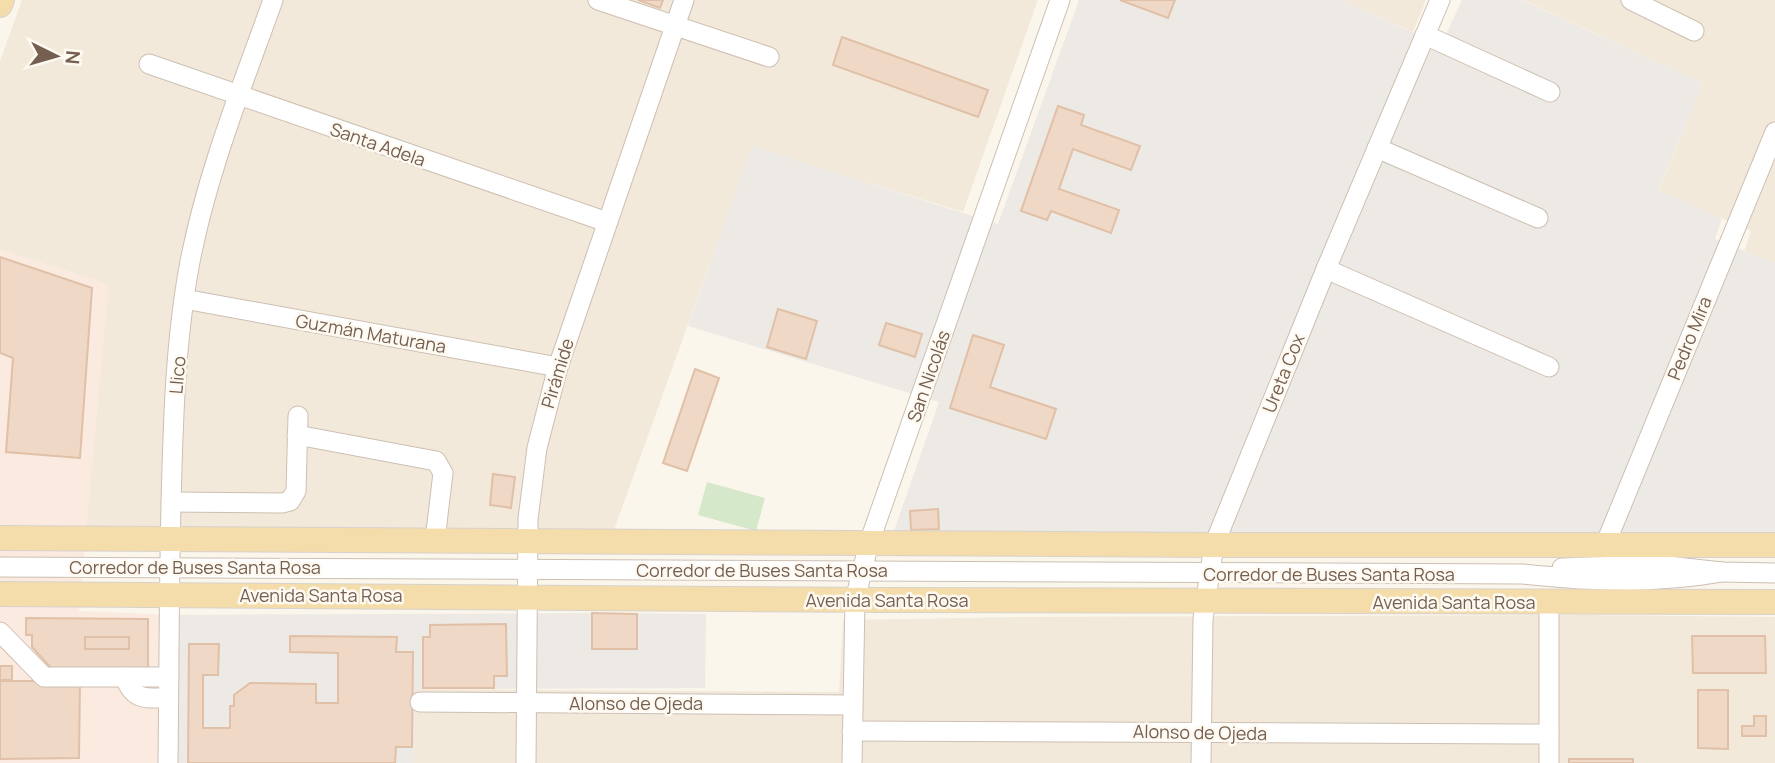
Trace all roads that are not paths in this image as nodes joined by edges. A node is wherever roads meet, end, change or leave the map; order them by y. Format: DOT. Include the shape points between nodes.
graph roads {
  1 [pos="2,0"];
  2 [pos="273,0"];
  3 [pos="598,0"];
  4 [pos="684,0"];
  5 [pos="1060,0"];
  6 [pos="1440,0"];
  7 [pos="1643,3"];
  8 [pos="0,5"];
  9 [pos="675,26"];
  10 [pos="1694,31"];
  11 [pos="1425,35"];
  12 [pos="769,57"];
  13 [pos="149,64"];
  14 [pos="1550,92"];
  15 [pos="239,96"];
  16 [pos="1775,132"];
  17 [pos="1377,148"];
  18 [pos="1538,218"];
  19 [pos="607,222"];
  20 [pos="1326,269"];
  21 [pos="184,299"];
  22 [pos="558,367"];
  23 [pos="1549,367"];
  24 [pos="171,502"];
  25 [pos="0,538"];
  26 [pos="170,539"];
  27 [pos="435,540"];
  28 [pos="528,541"];
  29 [pos="869,543"];
  30 [pos="1214,545"];
  31 [pos="1605,545"];
  32 [pos="1775,545"];
  33 [pos="170,566"];
  34 [pos="0,567"];
  35 [pos="528,569"];
  36 [pos="861,571"];
  37 [pos="1775,573"];
  38 [pos="1209,574"];
  39 [pos="0,594"];
  40 [pos="170,594"];
  41 [pos="527,597"];
  42 [pos="855,600"];
  43 [pos="1205,601"];
  44 [pos="1549,602"];
  45 [pos="1775,602"];
  46 [pos="0,632"];
  47 [pos="8,648"];
  48 [pos="125,677"];
  49 [pos="169,677"];
  50 [pos="169,698"];
  51 [pos="420,702"];
  52 [pos="526,703"];
  53 [pos="852,705"];
  54 [pos="852,731"];
  55 [pos="1201,733"];
  56 [pos="1549,734"];
  57 [pos="168,763"];
  58 [pos="526,763"];
  59 [pos="852,763"];
  60 [pos="1201,763"];
  61 [pos="1549,763"];
  1 -- 8 [label="main road"];
  2 -- 15 [label="street, Llico"];
  3 -- 9 [label="street"];
  4 -- 9 [label="street, Pirámide"];
  5 -- 29 [label="street, San Nicolás"];
  6 -- 11 [label="street, Ureta Cox"];
  7 -- 10 [label="street"];
  9 -- 12 [label="street"];
  9 -- 19 [label="street, Pirámide"];
  11 -- 14 [label="street"];
  11 -- 17 [label="street, Ureta Cox"];
  13 -- 15 [label="street, Santa Adela"];
  15 -- 19 [label="street, Santa Adela"];
  15 -- 21 [label="street, Llico" via="206,196"];
  16 -- 31 [label="street, Pedro Mira"];
  17 -- 18 [label="street"];
  17 -- 20 [label="street, Ureta Cox"];
  19 -- 22 [label="street, Pirámide"];
  20 -- 23 [label="street"];
  20 -- 30 [label="street, Ureta Cox"];
  21 -- 22 [label="street, Guzmán Maturana"];
  21 -- 24 [label="street, Llico"];
  22 -- 28 [label="street, Pirámide" via="533,472"];
  24 -- 26 [label="street, Llico"];
  24 -- 27 [label="street" via="290,501 296,491 298,426 436,461 443,473"];
  25 -- 26 [label="main road"];
  26 -- 27 [label="main road"];
  26 -- 33 [label="street, Llico"];
  27 -- 28 [label="main road"];
  28 -- 29 [label="main road"];
  28 -- 35 [label="street, Pirámide"];
  29 -- 30 [label="main road"];
  29 -- 36 [label="street, San Nicolás"];
  30 -- 31 [label="main road"];
  30 -- 38 [label="street, Ureta Cox"];
  31 -- 32 [label="main road"];
  33 -- 34 [label="street, Corredor de Buses Santa Rosa"];
  33 -- 35 [label="street, Corredor de Buses Santa Rosa"];
  33 -- 40 [label="street, Llico"];
  35 -- 36 [label="street, Corredor de Buses Santa Rosa"];
  35 -- 41 [label="street, Pirámide"];
  36 -- 38 [label="street, Corredor de Buses Santa Rosa"];
  36 -- 42 [label="street, San Nicolás"];
  37 -- 38 [label="street, Corredor de Buses Santa Rosa" via="1621,565 1523,574"];
  38 -- 43 [label="street, Ureta Cox"];
  39 -- 40 [label="main road, Avenida Santa Rosa"];
  40 -- 41 [label="main road, Avenida Santa Rosa"];
  40 -- 49 [label="street, Llico"];
  41 -- 42 [label="main road, Avenida Santa Rosa"];
  41 -- 52 [label="street, Pirámide"];
  42 -- 43 [label="main road, Avenida Santa Rosa"];
  42 -- 53 [label="street, San Nicolás"];
  43 -- 44 [label="main road, Avenida Santa Rosa"];
  43 -- 55 [label="street, Ureta Cox"];
  44 -- 45 [label="main road, Avenida Santa Rosa"];
  44 -- 56 [label="street"];
  46 -- 47 [label="street"];
  47 -- 48 [label="street" via="44,677"];
  48 -- 49 [label="street"];
  48 -- 50 [label="street" via="129,690 138,696"];
  49 -- 50 [label="street, Llico"];
  50 -- 57 [label="street, Llico"];
  51 -- 52 [label="street, Alonso de Ojeda"];
  52 -- 53 [label="street, Alonso de Ojeda"];
  52 -- 58 [label="street, Pirámide"];
  53 -- 54 [label="street, San Nicolás"];
  54 -- 55 [label="street, Alonso de Ojeda"];
  54 -- 59 [label="street, San Nicolás"];
  55 -- 56 [label="street, Alonso de Ojeda"];
  55 -- 60 [label="street, Ureta Cox"];
  56 -- 61 [label="street"];
}
